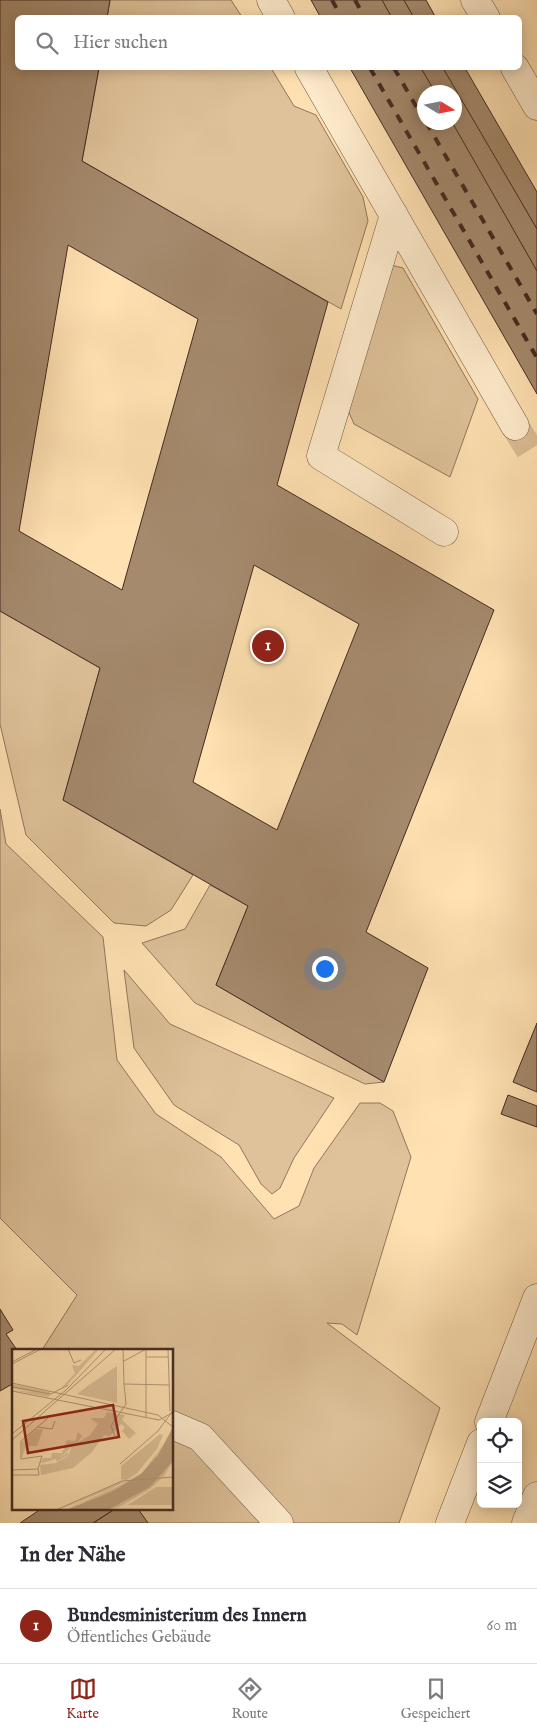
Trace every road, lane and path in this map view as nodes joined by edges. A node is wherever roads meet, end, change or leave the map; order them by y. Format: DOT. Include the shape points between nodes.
graph roads {
  1 [pos="270,0"];
  2 [pos="476,0"];
  3 [pos="278,15"];
  4 [pos="484,15"];
  5 [pos="310,70"];
  6 [pos="516,70"];
  7 [pos="537,106"];
  8 [pos="394,215"];
  9 [pos="515,426"];
  10 [pos="444,532"];
  11 [pos="537,1298"];
  12 [pos="491,1418"];
  13 [pos="174,1426"];
  14 [pos="477,1453"];
  15 [pos="537,1496"];
  16 [pos="279,1523"];
  17 [pos="450,1523"];
  18 [pos="526,1523"];
  1 -- 3 [label="street"];
  2 -- 4 [label="street"];
  5 -- 8 [label="street"];
  6 -- 7 [label="street"];
  8 -- 9 [label="street"];
  8 -- 10 [label="street" via="321,456"];
  11 -- 12 [label="street"];
  13 -- 16 [label="street" via="200,1437"];
  14 -- 17 [label="street"];
  15 -- 18 [label="street"];
}
